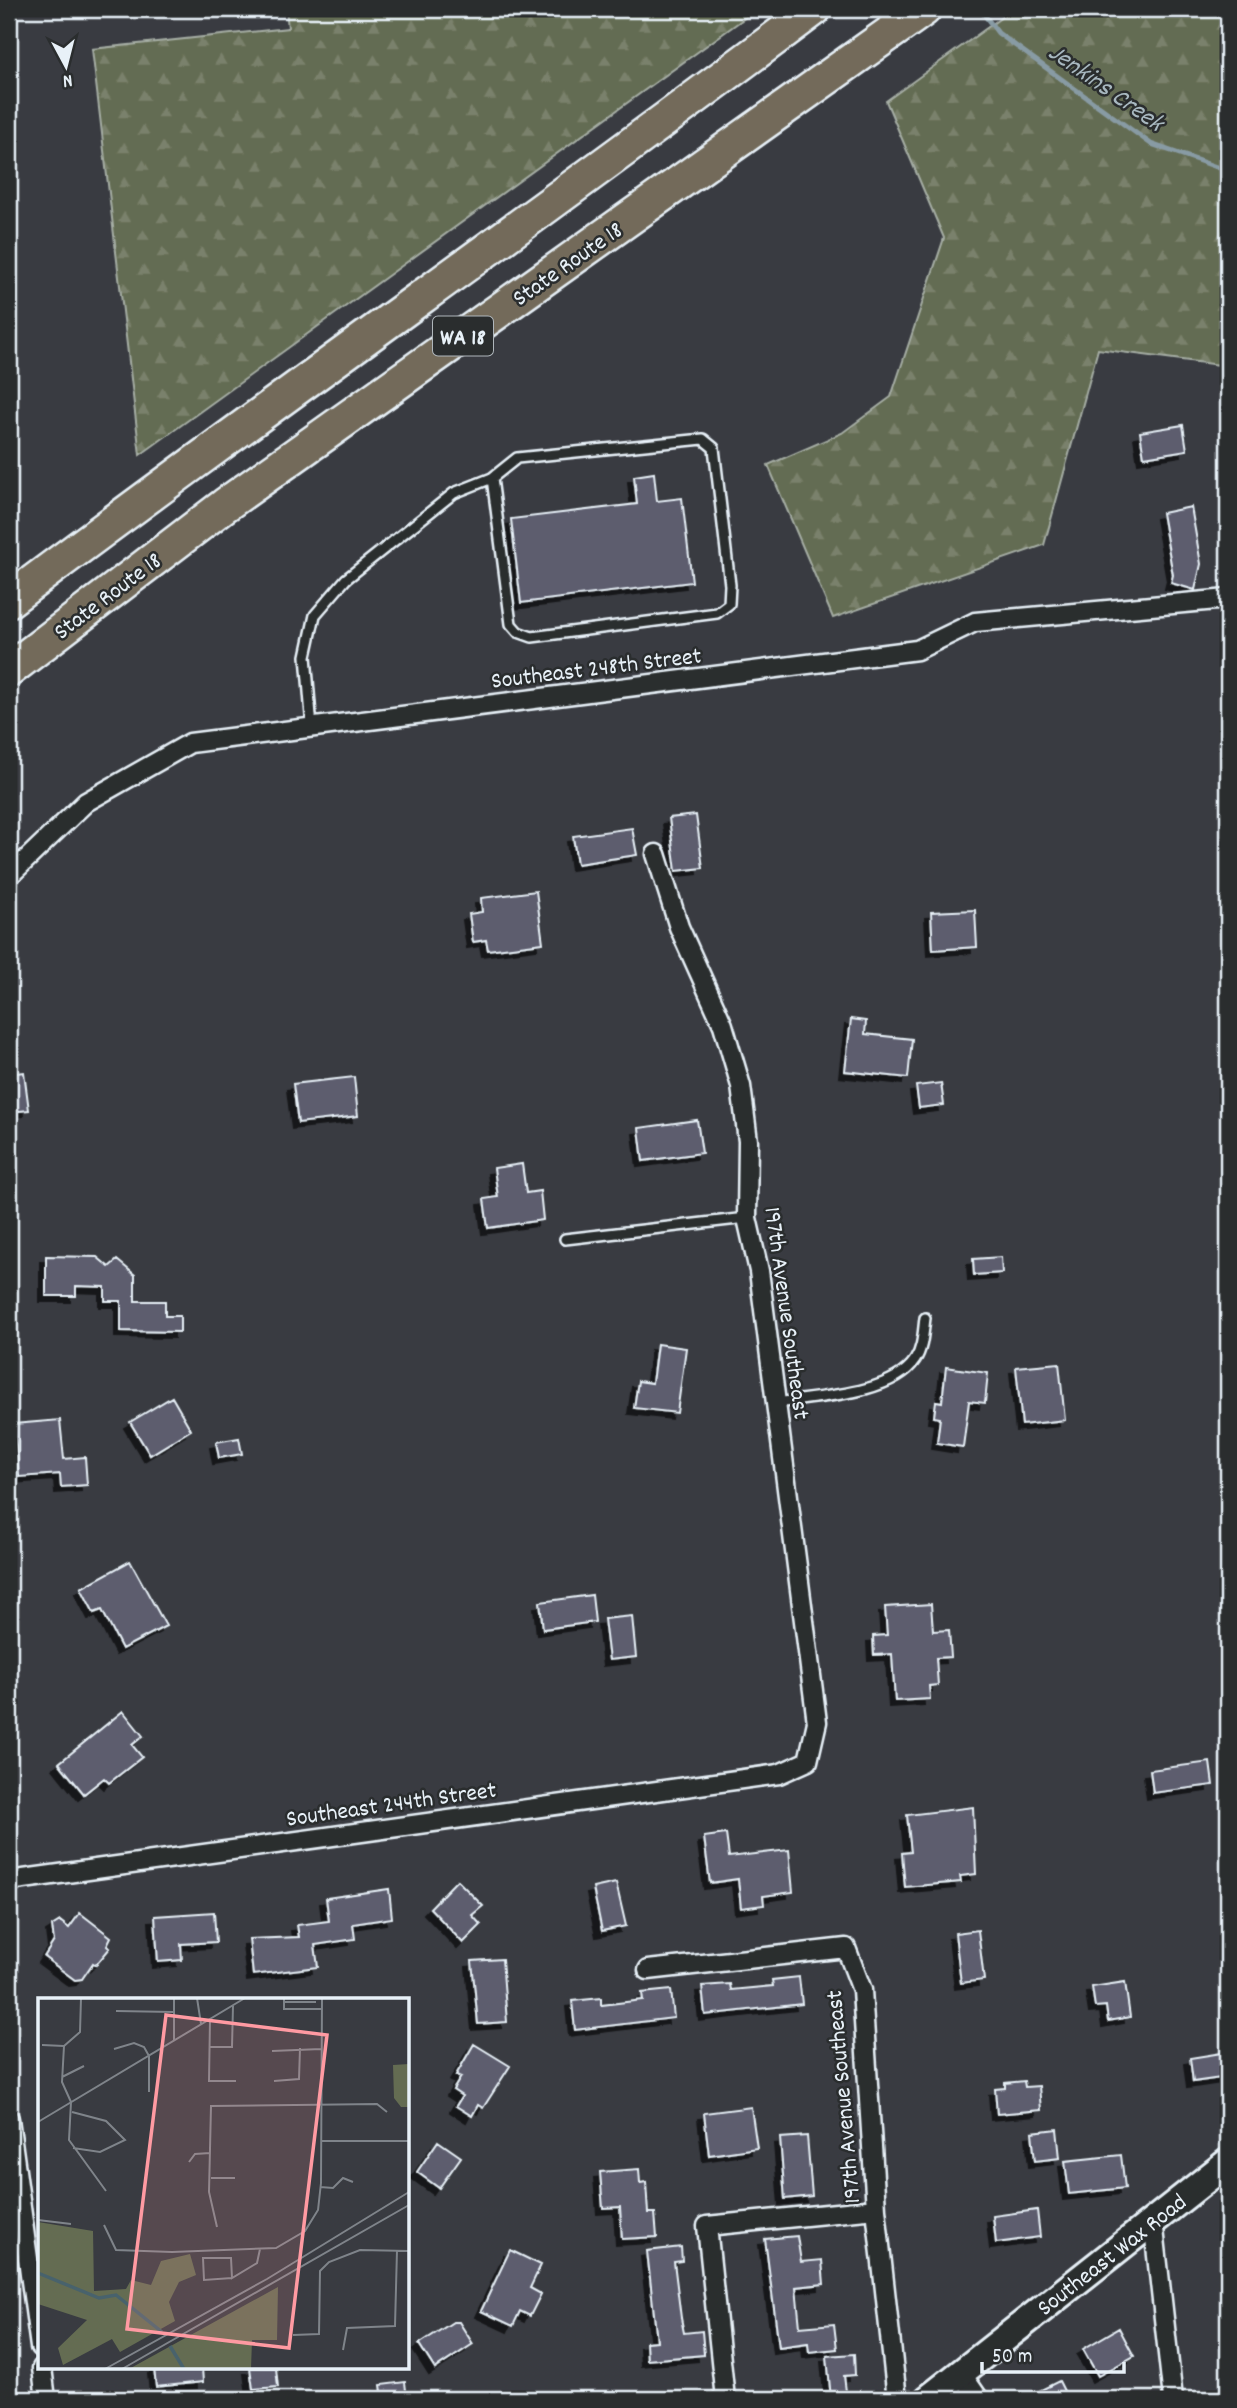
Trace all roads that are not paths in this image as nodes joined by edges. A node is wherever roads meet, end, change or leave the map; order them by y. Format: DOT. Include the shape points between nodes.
graph roads {
  1 [pos="814,9"];
  2 [pos="924,9"];
  3 [pos="492,478"];
  4 [pos="1228,599"];
  5 [pos="9,600"];
  6 [pos="9,670"];
  7 [pos="312,728"];
  8 [pos="656,854"];
  9 [pos="9,876"];
  10 [pos="747,1218"];
  11 [pos="565,1239"];
  12 [pos="925,1318"];
  13 [pos="776,1403"];
  14 [pos="779,1774"];
  15 [pos="9,1881"];
  16 [pos="648,1970"];
  17 [pos="9,2119"];
  18 [pos="1228,2162"];
  19 [pos="876,2208"];
  20 [pos="1153,2220"];
  21 [pos="38,2297"];
  22 [pos="43,2370"];
  23 [pos="961,2373"];
  24 [pos="46,2399"];
  25 [pos="725,2399"];
  26 [pos="897,2399"];
  27 [pos="928,2399"];
  28 [pos="979,2399"];
  29 [pos="1173,2399"];
  1 -- 5 [label="highway, WA 18"];
  2 -- 6 [label="highway, State Route 18 / WA 18" via="225,505"];
  3 -- 3 [label="lane" via="511,624 518,632 532,637 717,613 729,604 714,449 703,439 517,458"];
  3 -- 7 [label="lane" via="454,493 346,579 316,615 306,656"];
  4 -- 7 [label="street, Southeast 248th Street" via="975,622 917,650"];
  7 -- 9 [label="street, Southeast 248th Street" via="190,743 86,802"];
  8 -- 10 [label="street, 197th Avenue Southeast" via="679,927 723,1025 741,1086 746,1111"];
  10 -- 11 [label="lane"];
  10 -- 13 [label="street, 197th Avenue Southeast" via="759,1271"];
  12 -- 13 [label="lane" via="914,1362 889,1381"];
  13 -- 14 [label="street, 197th Avenue Southeast" via="817,1722 808,1760"];
  14 -- 15 [label="street, Southeast 244th Street"];
  16 -- 19 [label="street, 197th Avenue Southeast" via="846,1948 862,1990"];
  17 -- 21 [label="street"];
  18 -- 20 [label="street, Southeast Wax Road"];
  19 -- 25 [label="street" via="707,2226"];
  19 -- 26 [label="street, 197th Avenue Southeast"];
  20 -- 23 [label="street, Southeast Wax Road"];
  20 -- 29 [label="street"];
  22 -- 24 [label="street"];
  23 -- 27 [label="street, Southeast Wax Road"];
  23 -- 28 [label="street"];
}
